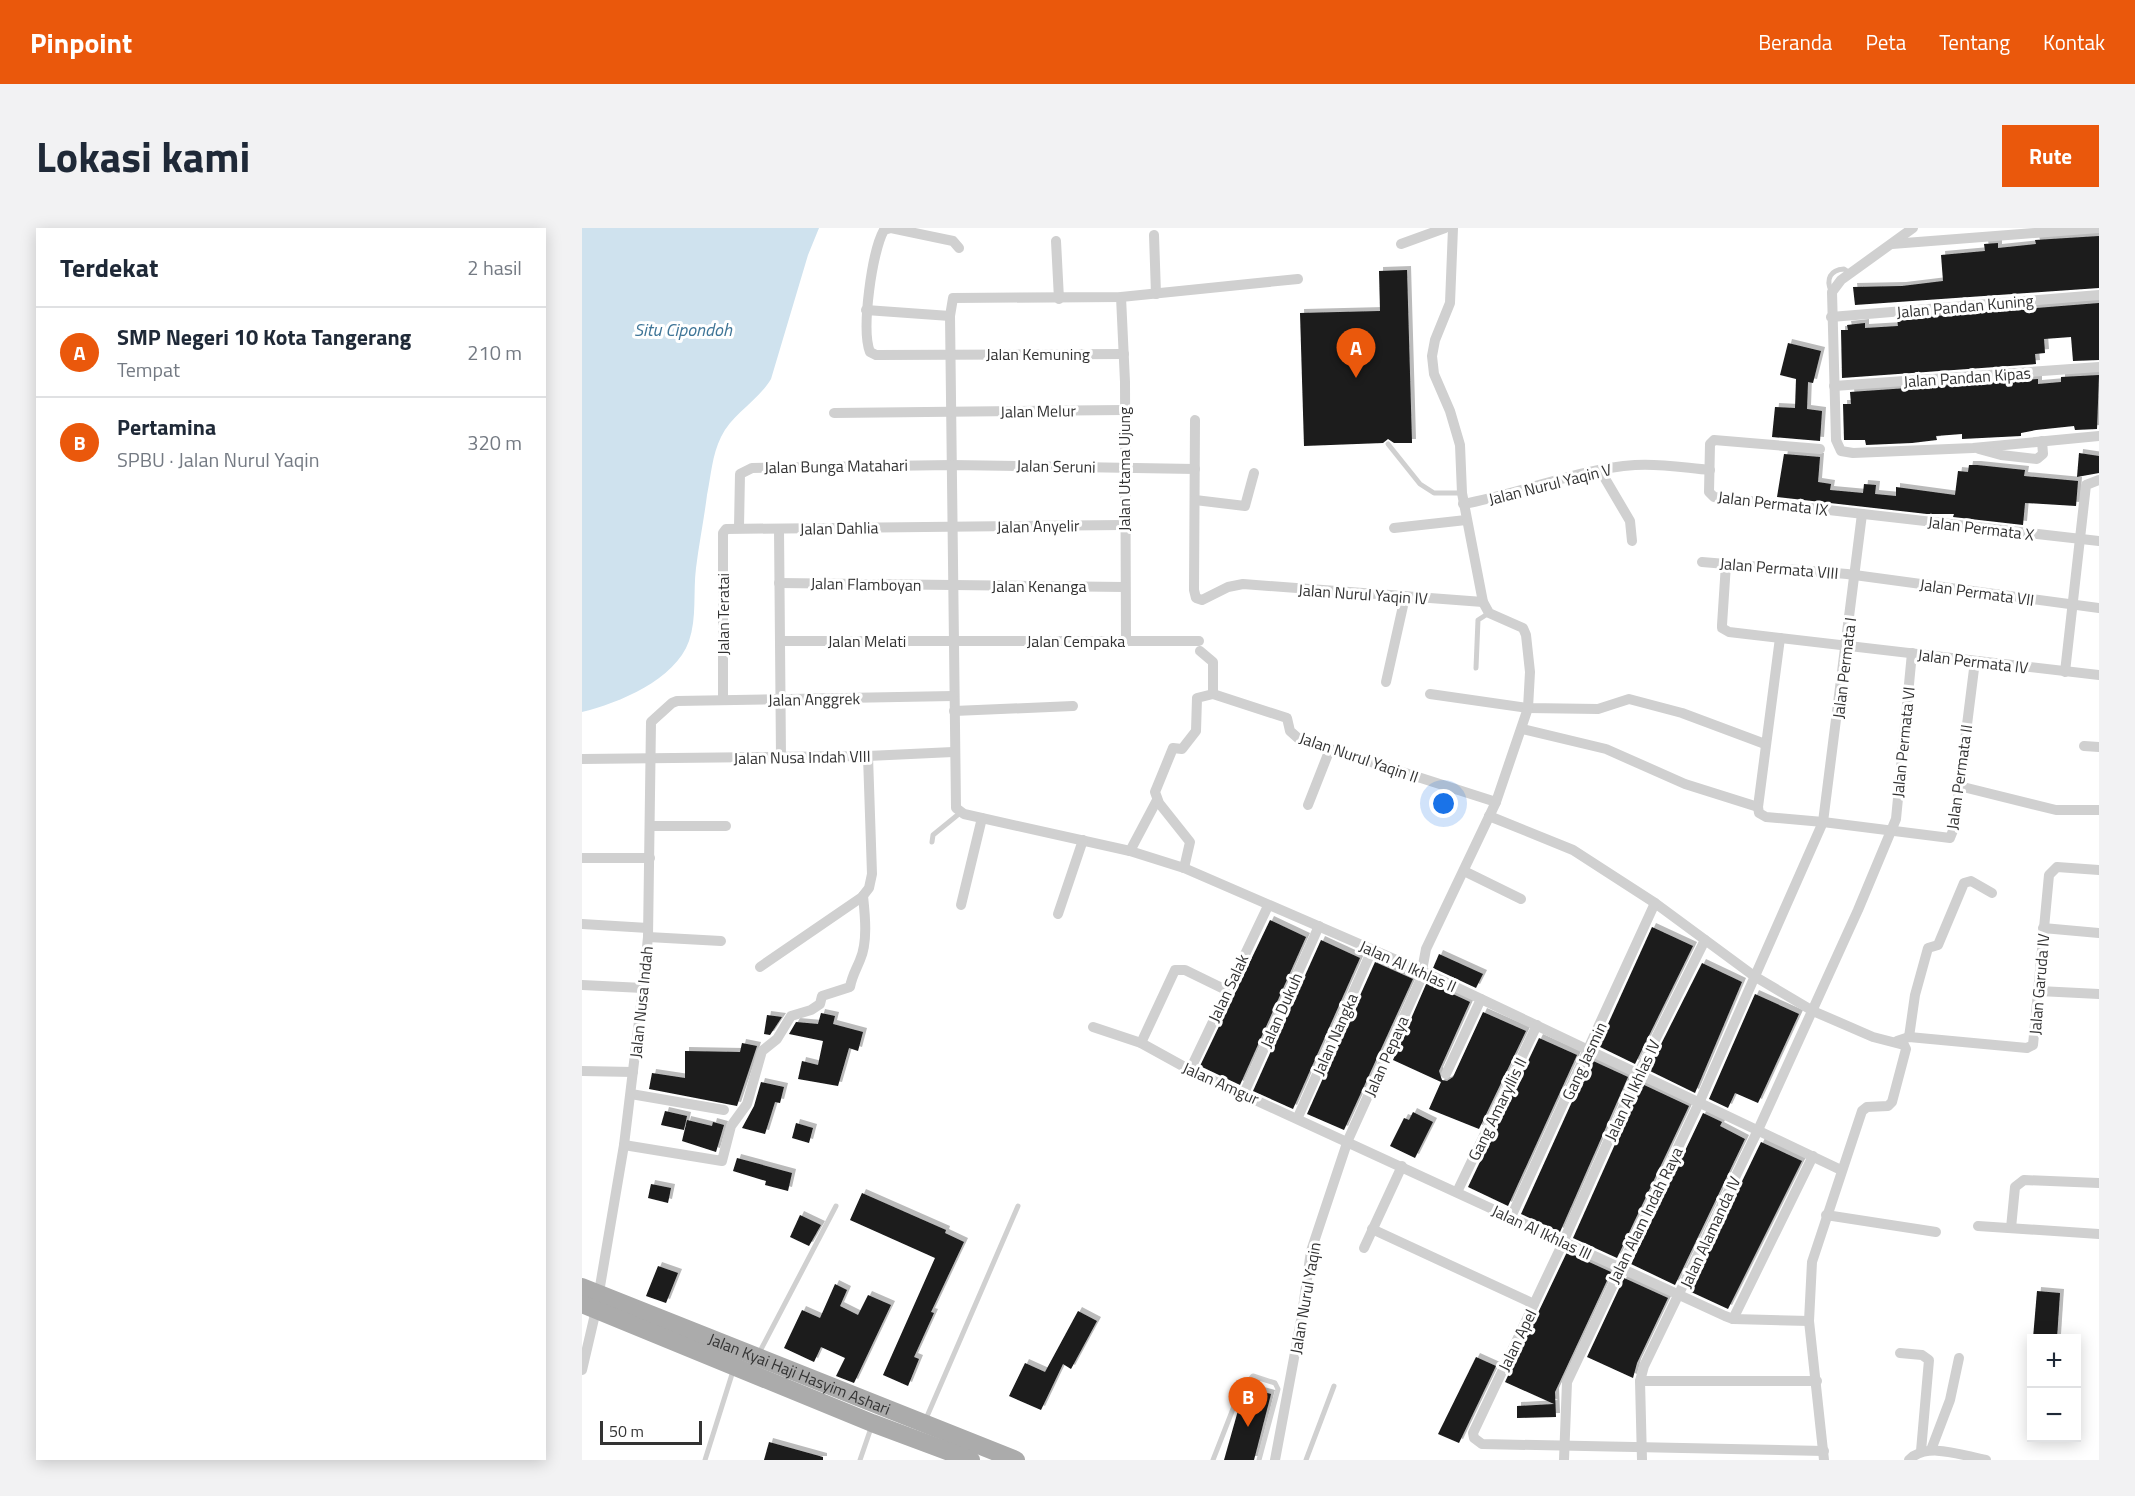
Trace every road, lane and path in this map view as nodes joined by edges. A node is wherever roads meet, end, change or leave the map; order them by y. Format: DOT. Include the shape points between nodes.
graph roads {
  1 [pos="1445,228"];
  2 [pos="1453,228"];
  3 [pos="1913,228"];
  4 [pos="2099,228"];
  5 [pos="1154,235"];
  6 [pos="1056,241"];
  7 [pos="1401,244"];
  8 [pos="1892,244"];
  9 [pos="959,248"];
  10 [pos="1298,279"];
  11 [pos="1156,294"];
  12 [pos="2099,295"];
  13 [pos="1121,297"];
  14 [pos="1059,299"];
  15 [pos="866,310"];
  16 [pos="951,316"];
  17 [pos="1832,317"];
  18 [pos="1124,354"];
  19 [pos="951,355"];
  20 [pos="2099,367"];
  21 [pos="1834,386"];
  22 [pos="1124,410"];
  23 [pos="952,412"];
  24 [pos="834,413"];
  25 [pos="1195,420"];
  26 [pos="2099,436"];
  27 [pos="2042,441"];
  28 [pos="1388,444"];
  29 [pos="1973,448"];
  30 [pos="1820,449"];
  31 [pos="952,465"];
  32 [pos="1125,466"];
  33 [pos="1195,470"];
  34 [pos="1600,470"];
  35 [pos="1710,470"];
  36 [pos="1254,473"];
  37 [pos="2099,480"];
  38 [pos="1462,498"];
  39 [pos="1195,500"];
  40 [pos="1862,514"];
  41 [pos="1466,520"];
  42 [pos="1124,525"];
  43 [pos="952,527"];
  44 [pos="739,528"];
  45 [pos="1394,528"];
  46 [pos="726,529"];
  47 [pos="779,529"];
  48 [pos="2079,539"];
  49 [pos="2099,541"];
  50 [pos="1632,542"];
  51 [pos="1702,562"];
  52 [pos="1726,564"];
  53 [pos="1855,575"];
  54 [pos="779,583"];
  55 [pos="953,586"];
  56 [pos="1124,586"];
  57 [pos="1405,597"];
  58 [pos="1483,602"];
  59 [pos="2072,606"];
  60 [pos="2099,608"];
  61 [pos="1489,613"];
  62 [pos="1780,638"];
  63 [pos="781,640"];
  64 [pos="1126,640"];
  65 [pos="953,641"];
  66 [pos="1847,645"];
  67 [pos="1912,653"];
  68 [pos="1975,661"];
  69 [pos="1476,668"];
  70 [pos="2065,672"];
  71 [pos="2099,675"];
  72 [pos="1386,682"];
  73 [pos="1213,694"];
  74 [pos="1430,694"];
  75 [pos="953,696"];
  76 [pos="782,699"];
  77 [pos="723,700"];
  78 [pos="675,702"];
  79 [pos="1073,706"];
  80 [pos="1528,708"];
  81 [pos="954,711"];
  82 [pos="1522,729"];
  83 [pos="1765,744"];
  84 [pos="2084,746"];
  85 [pos="2099,747"];
  86 [pos="1330,749"];
  87 [pos="953,752"];
  88 [pos="868,756"];
  89 [pos="781,757"];
  90 [pos="651,758"];
  91 [pos="582,759"];
  92 [pos="1959,786"];
  93 [pos="1157,800"];
  94 [pos="1496,802"];
  95 [pos="1308,805"];
  96 [pos="2099,810"];
  97 [pos="1760,811"];
  98 [pos="959,812"];
  99 [pos="1489,816"];
  100 [pos="982,818"];
  101 [pos="1824,822"];
  102 [pos="650,826"];
  103 [pos="726,826"];
  104 [pos="1890,831"];
  105 [pos="1083,840"];
  106 [pos="932,842"];
  107 [pos="1130,851"];
  108 [pos="582,858"];
  109 [pos="650,858"];
  110 [pos="1184,868"];
  111 [pos="2099,870"];
  112 [pos="1464,871"];
  113 [pos="1992,893"];
  114 [pos="863,896"];
  115 [pos="1521,899"];
  116 [pos="1655,903"];
  117 [pos="961,904"];
  118 [pos="1268,906"];
  119 [pos="1058,914"];
  120 [pos="582,924"];
  121 [pos="1319,926"];
  122 [pos="2043,928"];
  123 [pos="648,932"];
  124 [pos="2099,933"];
  125 [pos="1705,940"];
  126 [pos="721,941"];
  127 [pos="1372,950"];
  128 [pos="760,967"];
  129 [pos="1422,971"];
  130 [pos="1754,976"];
  131 [pos="582,985"];
  132 [pos="644,988"];
  133 [pos="1226,990"];
  134 [pos="2039,992"];
  135 [pos="2099,994"];
  136 [pos="1481,999"];
  137 [pos="1813,1011"];
  138 [pos="1537,1025"];
  139 [pos="1093,1027"];
  140 [pos="1904,1041"];
  141 [pos="1141,1043"];
  142 [pos="1589,1050"];
  143 [pos="1190,1070"];
  144 [pos="582,1071"];
  145 [pos="633,1072"];
  146 [pos="1446,1074"];
  147 [pos="1638,1075"];
  148 [pos="1244,1093"];
  149 [pos="631,1094"];
  150 [pos="1699,1103"];
  151 [pos="724,1110"];
  152 [pos="1298,1117"];
  153 [pos="1758,1130"];
  154 [pos="1348,1140"];
  155 [pos="624,1145"];
  156 [pos="1813,1156"];
  157 [pos="1402,1166"];
  158 [pos="1841,1170"];
  159 [pos="2099,1183"];
  160 [pos="1457,1192"];
  161 [pos="836,1206"];
  162 [pos="1018,1206"];
  163 [pos="1826,1215"];
  164 [pos="1511,1217"];
  165 [pos="1978,1226"];
  166 [pos="2011,1228"];
  167 [pos="1372,1229"];
  168 [pos="1936,1232"];
  169 [pos="2099,1234"];
  170 [pos="1564,1242"];
  171 [pos="1364,1248"];
  172 [pos="1619,1268"];
  173 [pos="582,1287"];
  174 [pos="1680,1295"];
  175 [pos="593,1303"];
  176 [pos="1534,1304"];
  177 [pos="1733,1319"];
  178 [pos="1809,1321"];
  179 [pos="1900,1353"];
  180 [pos="757,1356"];
  181 [pos="1959,1358"];
  182 [pos="734,1366"];
  183 [pos="582,1370"];
  184 [pos="1640,1381"];
  185 [pos="1817,1382"];
  186 [pos="1334,1386"];
  187 [pos="924,1422"];
  188 [pos="872,1423"];
  189 [pos="1564,1446"];
  190 [pos="1642,1446"];
  191 [pos="1926,1451"];
  192 [pos="1824,1456"];
  193 [pos="705,1460"];
  194 [pos="860,1460"];
  195 [pos="971,1460"];
  196 [pos="1016,1460"];
  197 [pos="1213,1460"];
  198 [pos="1259,1460"];
  199 [pos="1275,1460"];
  200 [pos="1306,1460"];
  201 [pos="1564,1460"];
  202 [pos="1642,1460"];
  203 [pos="1908,1460"];
  204 [pos="1986,1460"];
  1 -- 7 [label="street"];
  2 -- 38 [label="street" via="1450,303 1432,356 1434,374 1460,445"];
  3 -- 8 [label="street"];
  4 -- 8 [label="street"];
  5 -- 11 [label="street"];
  6 -- 14 [label="street"];
  8 -- 17 [label="street" via="1850,273 1832,292"];
  9 -- 15 [label="street" via="953,241 891,228 884,230"];
  10 -- 11 [label="street"];
  11 -- 13 [label="street"];
  12 -- 17 [label="street, Jalan Pandan Kuning"];
  13 -- 14 [label="street"];
  13 -- 18 [label="street, Jalan Utama Ujung"];
  14 -- 16 [label="street" via="958,296 953,298"];
  15 -- 16 [label="street"];
  15 -- 19 [label="street, Jalan Kemuning" via="866,338 872,353"];
  16 -- 19 [label="street"];
  17 -- 21 [label="street"];
  18 -- 19 [label="street, Jalan Kemuning"];
  18 -- 22 [label="street, Jalan Utama Ujung"];
  19 -- 23 [label="street"];
  20 -- 21 [label="street, Jalan Pandan Kipas"];
  21 -- 29 [label="street" via="1836,440 1841,451"];
  22 -- 23 [label="street, Jalan Melur"];
  22 -- 32 [label="street, Jalan Utama Ujung"];
  23 -- 24 [label="street, Jalan Melur"];
  23 -- 31 [label="street"];
  25 -- 33 [label="street"];
  26 -- 27 [label="street"];
  27 -- 29 [label="street"];
  27 -- 29 [label="street" via="2043,454 2037,459 2001,456"];
  28 -- 38 [label="lane" via="1420,484 1434,493"];
  30 -- 35 [label="street" via="1714,440 1710,444"];
  31 -- 32 [label="street, Jalan Seruni"];
  31 -- 43 [label="street"];
  31 -- 44 [label="street, Jalan Bunga Matahari" via="747,468 739,478"];
  32 -- 33 [label="street, Jalan Seruni"];
  32 -- 42 [label="street, Jalan Utama Ujung"];
  33 -- 39 [label="street"];
  34 -- 35 [label="street, Jalan Nurul Yaqin V" via="1638,465"];
  34 -- 38 [label="street, Jalan Nurul Yaqin V" via="1503,497"];
  34 -- 50 [label="street" via="1630,521"];
  35 -- 40 [label="street, Jalan Permata IX" via="1710,496"];
  36 -- 39 [label="street" via="1245,506"];
  37 -- 48 [label="street" via="2086,485"];
  38 -- 41 [label="street"];
  39 -- 57 [label="street, Jalan Nurul Yaqin IV" via="1197,598 1206,599 1228,586 1243,584"];
  40 -- 48 [label="street, Jalan Permata X"];
  40 -- 53 [label="street, Jalan Permata I"];
  41 -- 45 [label="street"];
  41 -- 58 [label="street"];
  42 -- 43 [label="street, Jalan Anyelir"];
  42 -- 56 [label="street, Jalan Utama Ujung"];
  43 -- 47 [label="street, Jalan Dahlia"];
  43 -- 55 [label="street"];
  44 -- 46 [label="street, Jalan Dahlia"];
  44 -- 47 [label="street, Jalan Dahlia"];
  46 -- 77 [label="street, Jalan Teratai"];
  47 -- 54 [label="street"];
  48 -- 49 [label="street, Jalan Permata X"];
  48 -- 59 [label="street"];
  51 -- 52 [label="street, Jalan Permata VIII"];
  52 -- 53 [label="street, Jalan Permata VIII"];
  52 -- 62 [label="street, Jalan Permata IV" via="1722,628"];
  53 -- 59 [label="street, Jalan Permata VII"];
  53 -- 66 [label="street, Jalan Permata I"];
  54 -- 55 [label="street, Jalan Flamboyan"];
  54 -- 63 [label="street"];
  55 -- 56 [label="street, Jalan Kenanga"];
  55 -- 65 [label="street"];
  56 -- 64 [label="street, Jalan Utama Ujung"];
  57 -- 58 [label="street, Jalan Nurul Yaqin IV"];
  57 -- 72 [label="street"];
  58 -- 61 [label="street"];
  59 -- 60 [label="street, Jalan Permata VII"];
  59 -- 70 [label="street"];
  61 -- 69 [label="lane" via="1478,620"];
  61 -- 80 [label="street, Jalan Pepaya" via="1515,623 1526,635"];
  62 -- 66 [label="street, Jalan Permata IV"];
  62 -- 83 [label="street"];
  63 -- 65 [label="street, Jalan Melati"];
  63 -- 76 [label="street"];
  64 -- 65 [label="street, Jalan Cempaka"];
  64 -- 73 [label="street, Jalan Cempaka" via="1200,646 1213,662"];
  65 -- 75 [label="street"];
  66 -- 67 [label="street, Jalan Permata IV"];
  66 -- 101 [label="street, Jalan Permata I"];
  67 -- 68 [label="street, Jalan Permata IV"];
  67 -- 104 [label="street, Jalan Permata VI" via="1896,819"];
  68 -- 70 [label="street, Jalan Permata IV"];
  68 -- 92 [label="street, Jalan Permata II"];
  70 -- 71 [label="street, Jalan Permata IV"];
  73 -- 86 [label="street, Jalan Nurul Yaqin II" via="1287,718 1294,736"];
  73 -- 93 [label="street" via="1197,698 1196,731 1182,749 1173,748 1155,792"];
  74 -- 80 [label="street"];
  75 -- 76 [label="street, Jalan Anggrek"];
  75 -- 81 [label="street"];
  76 -- 77 [label="street, Jalan Anggrek"];
  76 -- 89 [label="street"];
  77 -- 78 [label="street, Jalan Anggrek"];
  78 -- 90 [label="street, Jalan Nusa Indah" via="651,722"];
  79 -- 81 [label="street"];
  80 -- 82 [label="street, Jalan Pepaya"];
  80 -- 83 [label="street" via="1598,709 1629,699 1682,713"];
  81 -- 87 [label="street"];
  82 -- 94 [label="street, Jalan Pepaya"];
  82 -- 97 [label="street, Jalan Permata II" via="1606,749"];
  83 -- 97 [label="street"];
  84 -- 85 [label="street"];
  86 -- 94 [label="street, Jalan Nurul Yaqin II"];
  86 -- 95 [label="street"];
  87 -- 88 [label="street, Jalan Nusa Indah VIII"];
  87 -- 98 [label="street"];
  88 -- 89 [label="street, Jalan Nusa Indah VIII"];
  88 -- 114 [label="street" via="872,874"];
  89 -- 90 [label="street, Jalan Nusa Indah VIII"];
  90 -- 91 [label="street, Jalan Nusa Indah VIII"];
  90 -- 102 [label="street, Jalan Nusa Indah"];
  92 -- 96 [label="street" via="2056,810"];
  92 -- 104 [label="street, Jalan Permata II" via="1950,838"];
  93 -- 107 [label="street"];
  93 -- 110 [label="street" via="1190,842"];
  94 -- 99 [label="street, Jalan Pepaya"];
  97 -- 101 [label="street, Jalan Permata II"];
  98 -- 100 [label="street, Jalan Al Ikhlas II"];
  98 -- 106 [label="lane" via="933,835"];
  99 -- 112 [label="street, Jalan Pepaya"];
  99 -- 116 [label="street" via="1574,850"];
  100 -- 105 [label="street, Jalan Al Ikhlas II"];
  100 -- 117 [label="street"];
  101 -- 104 [label="street, Jalan Permata II"];
  101 -- 130 [label="street, Jalan Alam Indah Raya"];
  102 -- 103 [label="street"];
  102 -- 109 [label="street, Jalan Nusa Indah"];
  104 -- 137 [label="street"];
  105 -- 107 [label="street, Jalan Al Ikhlas II"];
  105 -- 119 [label="street"];
  107 -- 110 [label="street, Jalan Al Ikhlas II"];
  108 -- 109 [label="street"];
  109 -- 123 [label="street, Jalan Nusa Indah"];
  110 -- 118 [label="street, Jalan Al Ikhlas II"];
  111 -- 122 [label="street, Jalan Garuda IV" via="2052,870"];
  112 -- 115 [label="street"];
  112 -- 129 [label="street, Jalan Pepaya" via="1426,949"];
  113 -- 140 [label="street" via="1971,881 1964,883 1938,945 1928,948"];
  114 -- 128 [label="street"];
  114 -- 155 [label="street" via="861,959 853,970 850,987 822,996 820,1004 791,1016 777,1039 762,1051 747,1104 731,1126 722,1161"];
  116 -- 125 [label="street"];
  116 -- 142 [label="street, Gang Jasmin"];
  118 -- 121 [label="street, Jalan Al Ikhlas II"];
  118 -- 133 [label="street, Jalan Salak"];
  120 -- 123 [label="street"];
  121 -- 127 [label="street, Jalan Al Ikhlas II"];
  121 -- 148 [label="street, Jalan Dukuh"];
  122 -- 124 [label="street"];
  122 -- 134 [label="street, Jalan Garuda IV"];
  123 -- 126 [label="street"];
  123 -- 132 [label="street, Jalan Nusa Indah"];
  125 -- 130 [label="street"];
  125 -- 147 [label="street, Jalan Al Ikhlas IV"];
  127 -- 129 [label="street, Jalan Al Ikhlas II"];
  127 -- 152 [label="street, Jalan Nangka"];
  129 -- 136 [label="street, Jalan Al Ikhlas II"];
  129 -- 154 [label="street, Jalan Pepaya"];
  130 -- 137 [label="street"];
  130 -- 150 [label="street, Jalan Alam Indah Raya"];
  131 -- 132 [label="street"];
  132 -- 145 [label="street, Jalan Nusa Indah"];
  133 -- 141 [label="street" via="1185,970 1175,970"];
  133 -- 143 [label="street, Jalan Salak"];
  134 -- 135 [label="street"];
  134 -- 140 [label="street, Jalan Garuda IV" via="2035,1039 2027,1048"];
  136 -- 138 [label="street, Jalan Al Ikhlas II"];
  136 -- 146 [label="street"];
  137 -- 140 [label="street" via="1873,1036"];
  137 -- 153 [label="street, Jalan Alamanda IV"];
  138 -- 142 [label="street, Jalan Al Ikhlas II"];
  138 -- 160 [label="street, Gang Amaryllis II"];
  139 -- 141 [label="street, Jalan Amgur"];
  140 -- 158 [label="street" via="1906,1049 1892,1102 1862,1111"];
  141 -- 143 [label="street, Jalan Amgur"];
  142 -- 147 [label="street, Jalan Al Ikhlas II"];
  142 -- 164 [label="street, Gang Jasmin"];
  143 -- 148 [label="street, Jalan Amgur"];
  144 -- 145 [label="street"];
  145 -- 149 [label="street, Jalan Nusa Indah"];
  147 -- 150 [label="street, Jalan Al Ikhlas II"];
  147 -- 170 [label="street, Jalan Al Ikhlas IV"];
  148 -- 152 [label="street, Jalan Amgur"];
  149 -- 151 [label="street"];
  149 -- 155 [label="street, Jalan Nusa Indah"];
  150 -- 153 [label="street, Jalan Al Ikhlas II"];
  150 -- 172 [label="street, Jalan Alam Indah Raya"];
  152 -- 154 [label="street, Jalan Amgur"];
  153 -- 156 [label="street, Jalan Al Ikhlas II"];
  153 -- 174 [label="street, Jalan Alamanda IV"];
  154 -- 157 [label="street, Jalan Al Ikhlas III"];
  154 -- 199 [label="street, Jalan Nurul Yaqin" via="1311,1251"];
  155 -- 175 [label="street, Jalan Nusa Indah"];
  156 -- 158 [label="street, Jalan Al Ikhlas II"];
  156 -- 177 [label="street"];
  157 -- 160 [label="street, Jalan Al Ikhlas III"];
  157 -- 167 [label="street"];
  158 -- 163 [label="street"];
  159 -- 166 [label="street" via="2024,1180 2015,1187"];
  160 -- 164 [label="street, Jalan Al Ikhlas III"];
  161 -- 180 [label="lane"];
  162 -- 187 [label="lane"];
  163 -- 168 [label="street"];
  163 -- 178 [label="street" via="1812,1262"];
  164 -- 170 [label="street, Jalan Al Ikhlas III"];
  165 -- 166 [label="street"];
  166 -- 169 [label="street"];
  167 -- 171 [label="street"];
  167 -- 176 [label="street"];
  170 -- 172 [label="street, Jalan Al Ikhlas III"];
  170 -- 176 [label="street, Jalan Apel"];
  172 -- 174 [label="street, Jalan Al Ikhlas III"];
  172 -- 189 [label="street, Jalan Alam Indah Raya" via="1567,1382"];
  173 -- 175 [label="main road, Jalan Kyai Haji Hasyim Ashari"];
  174 -- 177 [label="street, Jalan Al Ikhlas III"];
  174 -- 184 [label="street, Jalan Alamanda IV"];
  175 -- 180 [label="main road, Jalan Kyai Haji Hasyim Ashari"];
  175 -- 182 [label="main road, Jalan Kyai Haji Hasyim Ashari"];
  175 -- 183 [label="street, Jalan Nusa Indah"];
  176 -- 189 [label="street, Jalan Apel" via="1473,1428 1474,1438 1482,1444"];
  177 -- 178 [label="street, Jalan Al Ikhlas III"];
  178 -- 185 [label="street"];
  179 -- 191 [label="street" via="1922,1354 1929,1360"];
  180 -- 187 [label="main road, Jalan Kyai Haji Hasyim Ashari"];
  181 -- 191 [label="street" via="1950,1400"];
  182 -- 188 [label="main road, Jalan Kyai Haji Hasyim Ashari"];
  182 -- 193 [label="lane"];
  184 -- 185 [label="street"];
  184 -- 190 [label="street, Jalan Alamanda IV"];
  185 -- 192 [label="street"];
  186 -- 200 [label="lane"];
  187 -- 196 [label="main road, Jalan Kyai Haji Hasyim Ashari"];
  188 -- 194 [label="lane"];
  188 -- 195 [label="main road, Jalan Kyai Haji Hasyim Ashari"];
  189 -- 190 [label="street"];
  189 -- 201 [label="street, Jalan Alam Indah Raya"];
  190 -- 192 [label="street"];
  190 -- 202 [label="street, Jalan Alamanda IV"];
  191 -- 203 [label="street"];
  191 -- 204 [label="street"];
  197 -- 198 [label="lane" via="1240,1391 1253,1376 1275,1383 1278,1389"];
}
